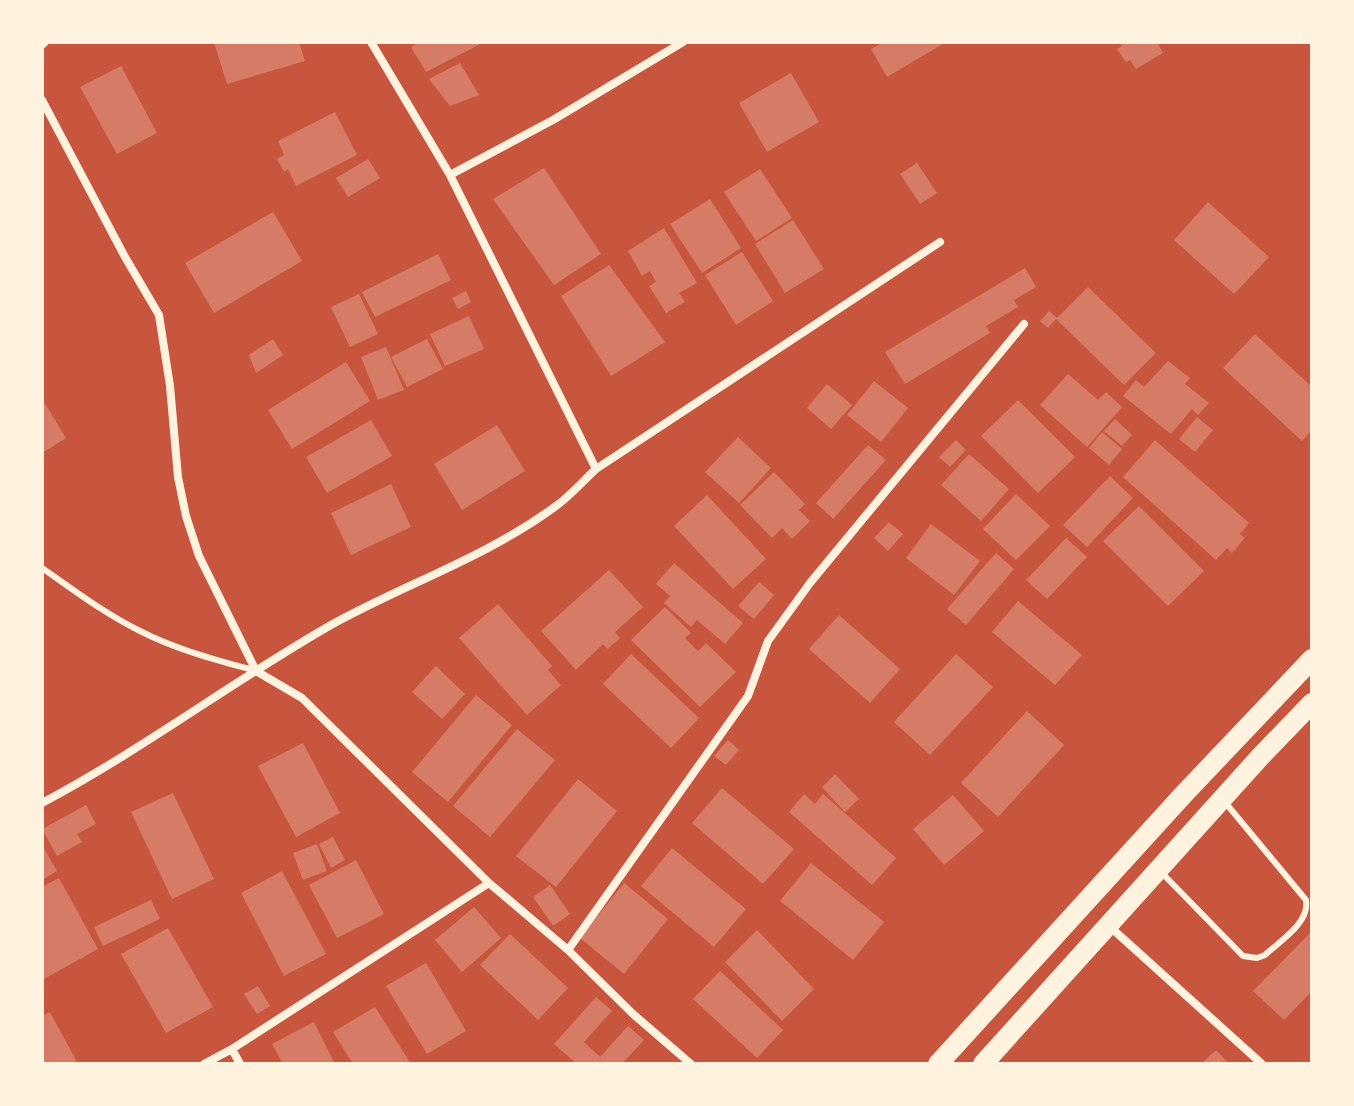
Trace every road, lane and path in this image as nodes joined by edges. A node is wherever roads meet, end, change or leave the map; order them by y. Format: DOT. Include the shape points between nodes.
graph roads {
  1 [pos="371,42"];
  2 [pos="683,42"];
  3 [pos="42,100"];
  4 [pos="450,175"];
  5 [pos="940,242"];
  6 [pos="1024,324"];
  7 [pos="596,469"];
  8 [pos="42,568"];
  9 [pos="1312,659"];
  10 [pos="256,671"];
  11 [pos="1312,703"];
  12 [pos="1222,798"];
  13 [pos="42,803"];
  14 [pos="1158,869"];
  15 [pos="489,883"];
  16 [pos="1108,924"];
  17 [pos="568,950"];
  18 [pos="232,1049"];
  19 [pos="204,1064"];
  20 [pos="240,1064"];
  21 [pos="691,1064"];
  22 [pos="938,1064"];
  23 [pos="983,1064"];
  24 [pos="1262,1064"];
  1 -- 4 [label="street"];
  2 -- 4 [label="street"];
  3 -- 10 [label="street" via="159,315 186,516 199,556"];
  4 -- 7 [label="street"];
  5 -- 7 [label="street"];
  6 -- 17 [label="street" via="810,583 768,641 748,696"];
  7 -- 10 [label="street" via="557,506 512,534 331,626"];
  8 -- 10 [label="lane" via="141,632"];
  9 -- 22 [label="main road"];
  10 -- 13 [label="street"];
  10 -- 15 [label="street" via="302,698"];
  11 -- 12 [label="main road"];
  12 -- 14 [label="main road"];
  12 -- 14 [label="lane" via="1306,900 1304,919 1265,955 1243,956"];
  14 -- 16 [label="main road"];
  15 -- 17 [label="street"];
  15 -- 18 [label="street"];
  16 -- 23 [label="main road"];
  16 -- 24 [label="street"];
  17 -- 21 [label="street"];
  18 -- 19 [label="street"];
  18 -- 20 [label="street"];
}
